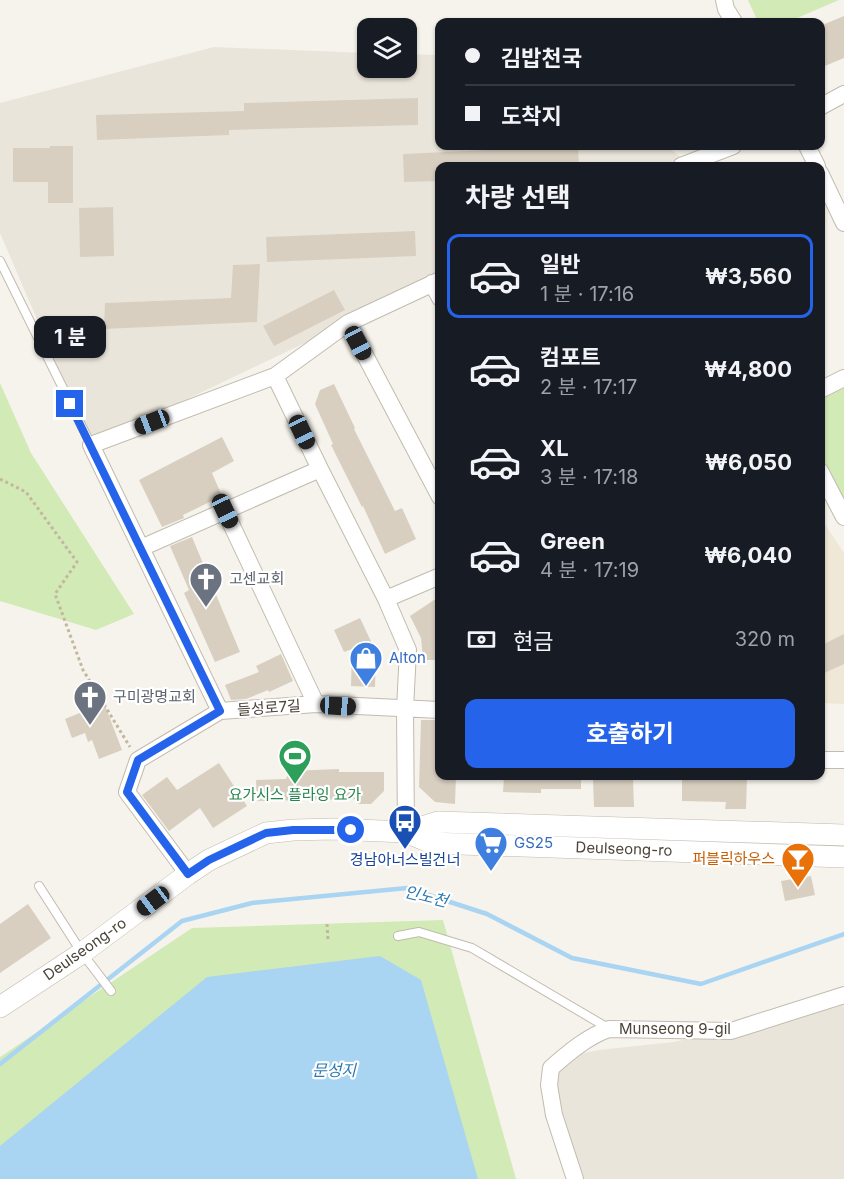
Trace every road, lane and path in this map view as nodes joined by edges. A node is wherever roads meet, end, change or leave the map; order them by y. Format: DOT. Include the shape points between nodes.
graph roads {
  1 [pos="724,0"];
  2 [pos="732,18"];
  3 [pos="844,94"];
  4 [pos="825,104"];
  5 [pos="723,150"];
  6 [pos="691,162"];
  7 [pos="825,183"];
  8 [pos="844,223"];
  9 [pos="0,261"];
  10 [pos="435,288"];
  11 [pos="348,323"];
  12 [pos="275,376"];
  13 [pos="844,378"];
  14 [pos="825,388"];
  15 [pos="91,445"];
  16 [pos="320,469"];
  17 [pos="0,479"];
  18 [pos="825,481"];
  19 [pos="435,488"];
  20 [pos="225,511"];
  21 [pos="844,517"];
  22 [pos="141,548"];
  23 [pos="435,578"];
  24 [pos="386,599"];
  25 [pos="316,704"];
  26 [pos="405,709"];
  27 [pos="435,710"];
  28 [pos="220,711"];
  29 [pos="138,760"];
  30 [pos="825,760"];
  31 [pos="844,760"];
  32 [pos="406,832"];
  33 [pos="844,834"];
  34 [pos="844,857"];
  35 [pos="188,874"];
  36 [pos="39,886"];
  37 [pos="327,924"];
  38 [pos="398,936"];
  39 [pos="328,941"];
  40 [pos="82,953"];
  41 [pos="111,991"];
  42 [pos="844,995"];
  43 [pos="0,1007"];
  44 [pos="609,1029"];
  45 [pos="575,1179"];
  1 -- 2 [label="street"];
  3 -- 4 [label="street"];
  5 -- 6 [label="street"];
  7 -- 8 [label="street"];
  9 -- 15 [label="lane"];
  10 -- 11 [label="street"];
  11 -- 12 [label="street"];
  11 -- 19 [label="street"];
  12 -- 15 [label="street"];
  12 -- 16 [label="street"];
  13 -- 14 [label="street"];
  15 -- 22 [label="street"];
  16 -- 20 [label="street"];
  16 -- 24 [label="street"];
  17 -- 29 [label="path" via="26,492 76,562 55,594 83,670"];
  18 -- 21 [label="street"];
  20 -- 22 [label="street"];
  20 -- 25 [label="street"];
  22 -- 28 [label="street"];
  23 -- 24 [label="street"];
  24 -- 26 [label="street" via="408,650"];
  25 -- 26 [label="street, 들성로7길"];
  25 -- 28 [label="street, 들성로7길"];
  26 -- 27 [label="street, 들성로7길"];
  26 -- 32 [label="street"];
  28 -- 29 [label="street, 들성로7길"];
  29 -- 35 [label="street" via="127,792"];
  30 -- 31 [label="street"];
  32 -- 33 [label="street, Deulseong-ro" via="438,822"];
  32 -- 34 [label="street, Deulseong-ro" via="432,843"];
  32 -- 35 [label="street, Deulseong-ro" via="333,829 266,833"];
  35 -- 40 [label="street, Deulseong-ro"];
  36 -- 40 [label="lane"];
  37 -- 39 [label="path"];
  38 -- 44 [label="lane" via="419,932 472,948"];
  40 -- 41 [label="lane"];
  40 -- 43 [label="street, Deulseong-ro"];
  42 -- 44 [label="street, Munseong 9-gil" via="731,1031"];
  44 -- 45 [label="street" via="551,1068 549,1085 554,1115"];
}
